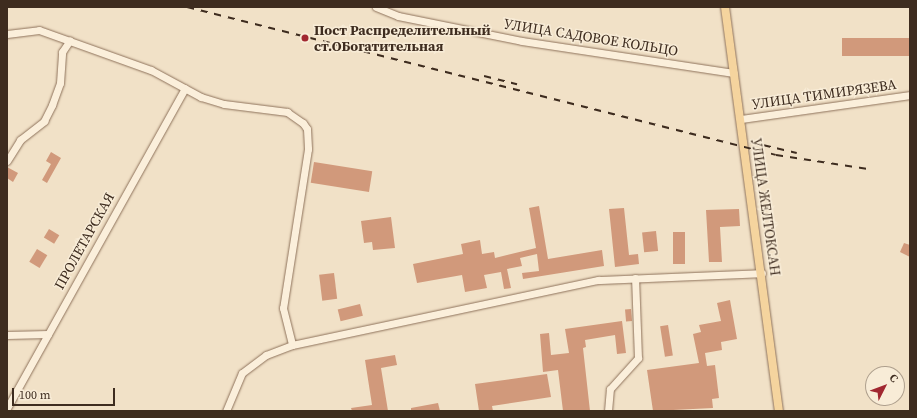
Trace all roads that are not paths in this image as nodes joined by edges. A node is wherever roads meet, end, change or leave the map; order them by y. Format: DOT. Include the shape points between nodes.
graph roads {
  1 [pos="376,7"];
  2 [pos="725,7"];
  3 [pos="7,34"];
  4 [pos="70,40"];
  5 [pos="734,72"];
  6 [pos="185,88"];
  7 [pos="910,95"];
  8 [pos="741,119"];
  9 [pos="7,161"];
  10 [pos="762,273"];
  11 [pos="635,278"];
  12 [pos="48,334"];
  13 [pos="7,335"];
  14 [pos="292,345"];
  15 [pos="7,408"];
  16 [pos="226,411"];
  17 [pos="608,411"];
  18 [pos="780,411"];
  1 -- 5 [label="street, УЛИЦА САДОВОЕ КОЛЬЦО" via="398,16 522,41"];
  2 -- 5 [label="main road, УЛИЦА ЖЕЛТОКСАН"];
  3 -- 4 [label="street" via="38,30"];
  4 -- 6 [label="street" via="151,70"];
  4 -- 9 [label="street" via="62,52 60,83 44,121 20,140"];
  5 -- 8 [label="main road, УЛИЦА ЖЕЛТОКСАН"];
  6 -- 12 [label="street, ПРОЛЕТАРСКАЯ"];
  6 -- 14 [label="street" via="224,104 287,112 307,129 308,149 283,308"];
  7 -- 8 [label="street, УЛИЦА ТИМИРЯЗЕВА"];
  8 -- 10 [label="main road, УЛИЦА ЖЕЛТОКСАН"];
  10 -- 11 [label="street"];
  10 -- 18 [label="main road, УЛИЦА ЖЕЛТОКСАН"];
  11 -- 14 [label="street" via="598,280"];
  11 -- 17 [label="street" via="638,358 610,389"];
  12 -- 13 [label="street"];
  12 -- 15 [label="street, ПРОЛЕТАРСКАЯ"];
  14 -- 16 [label="street" via="266,355 242,373"];
}
